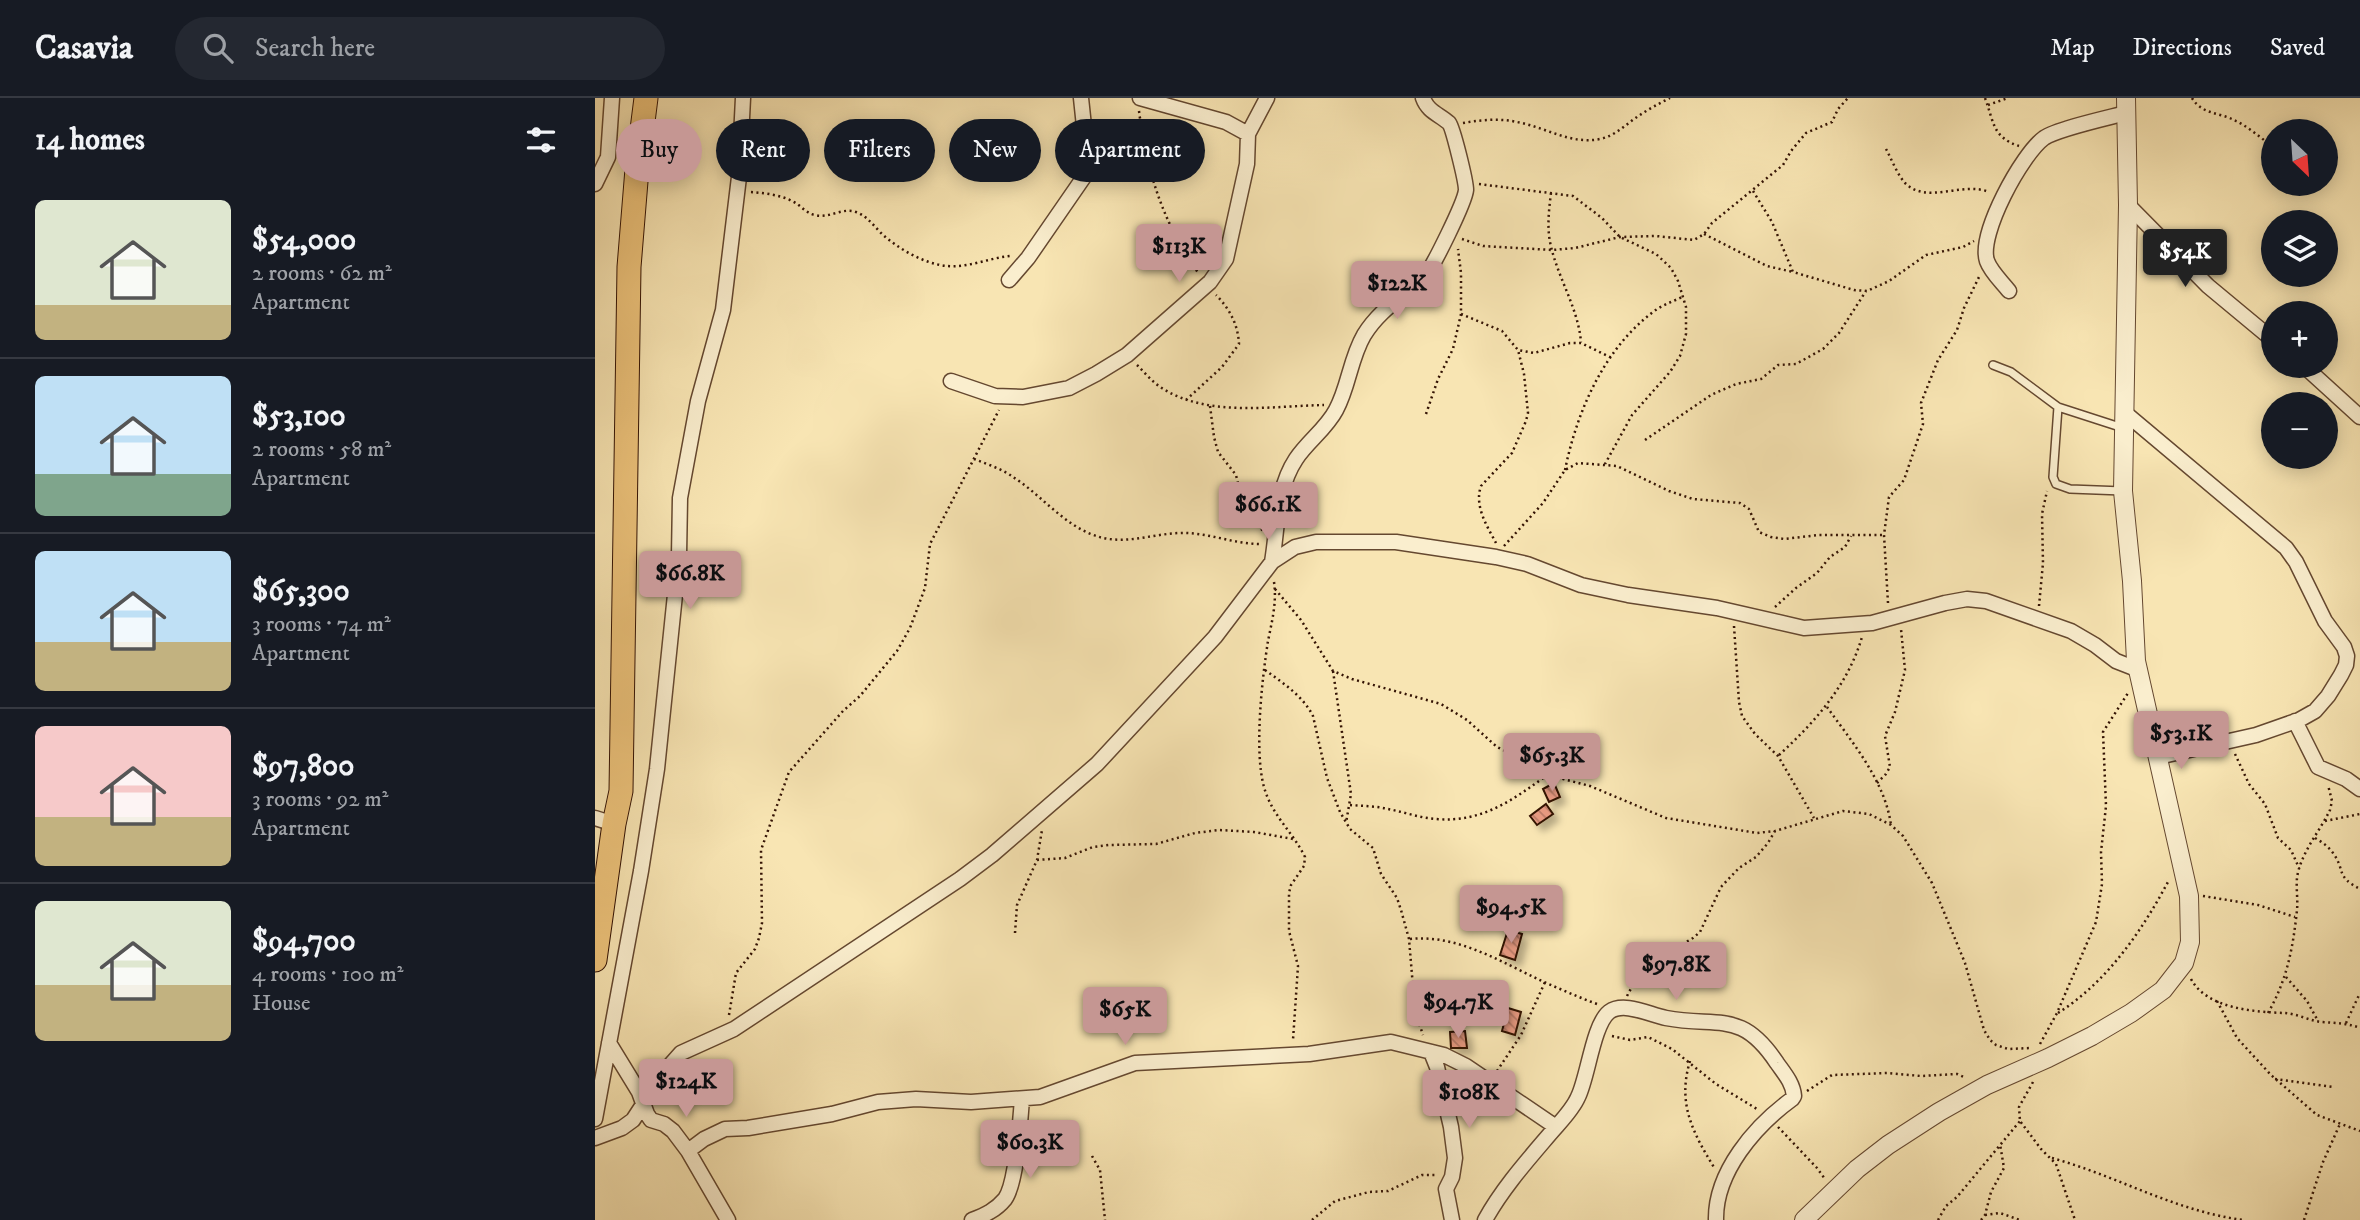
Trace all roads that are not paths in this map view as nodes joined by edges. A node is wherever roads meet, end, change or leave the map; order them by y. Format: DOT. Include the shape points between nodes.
graph roads {
  1 [pos="612,98"];
  2 [pos="646,98"];
  3 [pos="743,98"];
  4 [pos="1081,98"];
  5 [pos="1267,98"];
  6 [pos="1423,98"];
  7 [pos="1139,103"];
  8 [pos="2126,106"];
  9 [pos="1248,134"];
  10 [pos="595,184"];
  11 [pos="2128,205"];
  12 [pos="1009,280"];
  13 [pos="2009,291"];
  14 [pos="2261,330"];
  15 [pos="1993,365"];
  16 [pos="2317,378"];
  17 [pos="951,381"];
  18 [pos="2058,407"];
  19 [pos="2360,417"];
  20 [pos="2124,420"];
  21 [pos="2123,491"];
  22 [pos="1273,551"];
  23 [pos="2360,658"];
  24 [pos="2346,665"];
  25 [pos="2136,670"];
  26 [pos="2295,721"];
  27 [pos="2158,757"];
  28 [pos="2360,789"];
  29 [pos="605,821"];
  30 [pos="595,960"];
  31 [pos="609,1043"];
  32 [pos="1431,1052"];
  33 [pos="1022,1099"];
  34 [pos="645,1105"];
  35 [pos="595,1119"];
  36 [pos="1556,1127"];
  37 [pos="595,1138"];
  38 [pos="688,1152"];
  39 [pos="728,1220"];
  40 [pos="972,1220"];
  41 [pos="1452,1220"];
  42 [pos="1485,1220"];
  43 [pos="1716,1220"];
  44 [pos="1804,1220"];
  1 -- 10 [label="street" via="608,157"];
  2 -- 29 [label="highway" via="629,267 621,791"];
  3 -- 31 [label="street" via="723,310 698,401 680,498 679,556 657,769"];
  4 -- 12 [label="street" via="1086,174"];
  5 -- 9 [label="street"];
  6 -- 22 [label="street" via="1454,133 1465,182 1454,230 1426,274 1382,311 1365,335 1339,405 1293,464 1279,500"];
  7 -- 9 [label="street" via="1226,122"];
  8 -- 11 [label="street"];
  8 -- 13 [label="street" via="2046,136 2032,150 2002,198 1987,238 1987,261"];
  9 -- 17 [label="street" via="1247,164 1226,259 1206,284 1127,355 1069,388 1023,397 1006,398"];
  11 -- 14 [label="street" via="2208,286"];
  11 -- 20 [label="street"];
  15 -- 18 [label="lane" via="2011,372"];
  16 -- 19 [label="street"];
  18 -- 20 [label="lane"];
  18 -- 21 [label="lane" via="2056,484 2070,489"];
  20 -- 21 [label="street"];
  20 -- 24 [label="street" via="2286,548 2339,638"];
  21 -- 25 [label="street"];
  22 -- 25 [label="street" via="1316,542 1415,544 1527,564 1581,585 1804,628 1866,624 1967,599 1996,603 2071,631"];
  22 -- 34 [label="street" via="1232,617 1097,764 960,879 728,1032 681,1053"];
  23 -- 24 [label="street"];
  24 -- 26 [label="street" via="2328,696"];
  25 -- 27 [label="street"];
  26 -- 27 [label="street" via="2272,731"];
  26 -- 28 [label="street" via="2315,764"];
  27 -- 44 [label="street" via="2189,896 2190,942 2184,963 2163,990 2131,1013 1987,1085 1888,1145"];
  29 -- 30 [label="highway"];
  31 -- 34 [label="street"];
  31 -- 35 [label="street"];
  32 -- 33 [label="street" via="1391,1042 1292,1055 1135,1063 1045,1097"];
  32 -- 36 [label="street" via="1466,1066"];
  32 -- 41 [label="street" via="1455,1158 1446,1189"];
  33 -- 38 [label="street" via="878,1102 832,1114 725,1129"];
  33 -- 40 [label="street" via="1007,1196 993,1211"];
  34 -- 37 [label="street" via="622,1128"];
  34 -- 38 [label="street" via="651,1120 673,1131"];
  36 -- 42 [label="street"];
  36 -- 43 [label="street" via="1578,1098 1606,1016 1618,1009 1737,1025 1769,1051 1794,1096 1767,1119 1733,1163 1723,1182"];
  38 -- 39 [label="street"];
}
